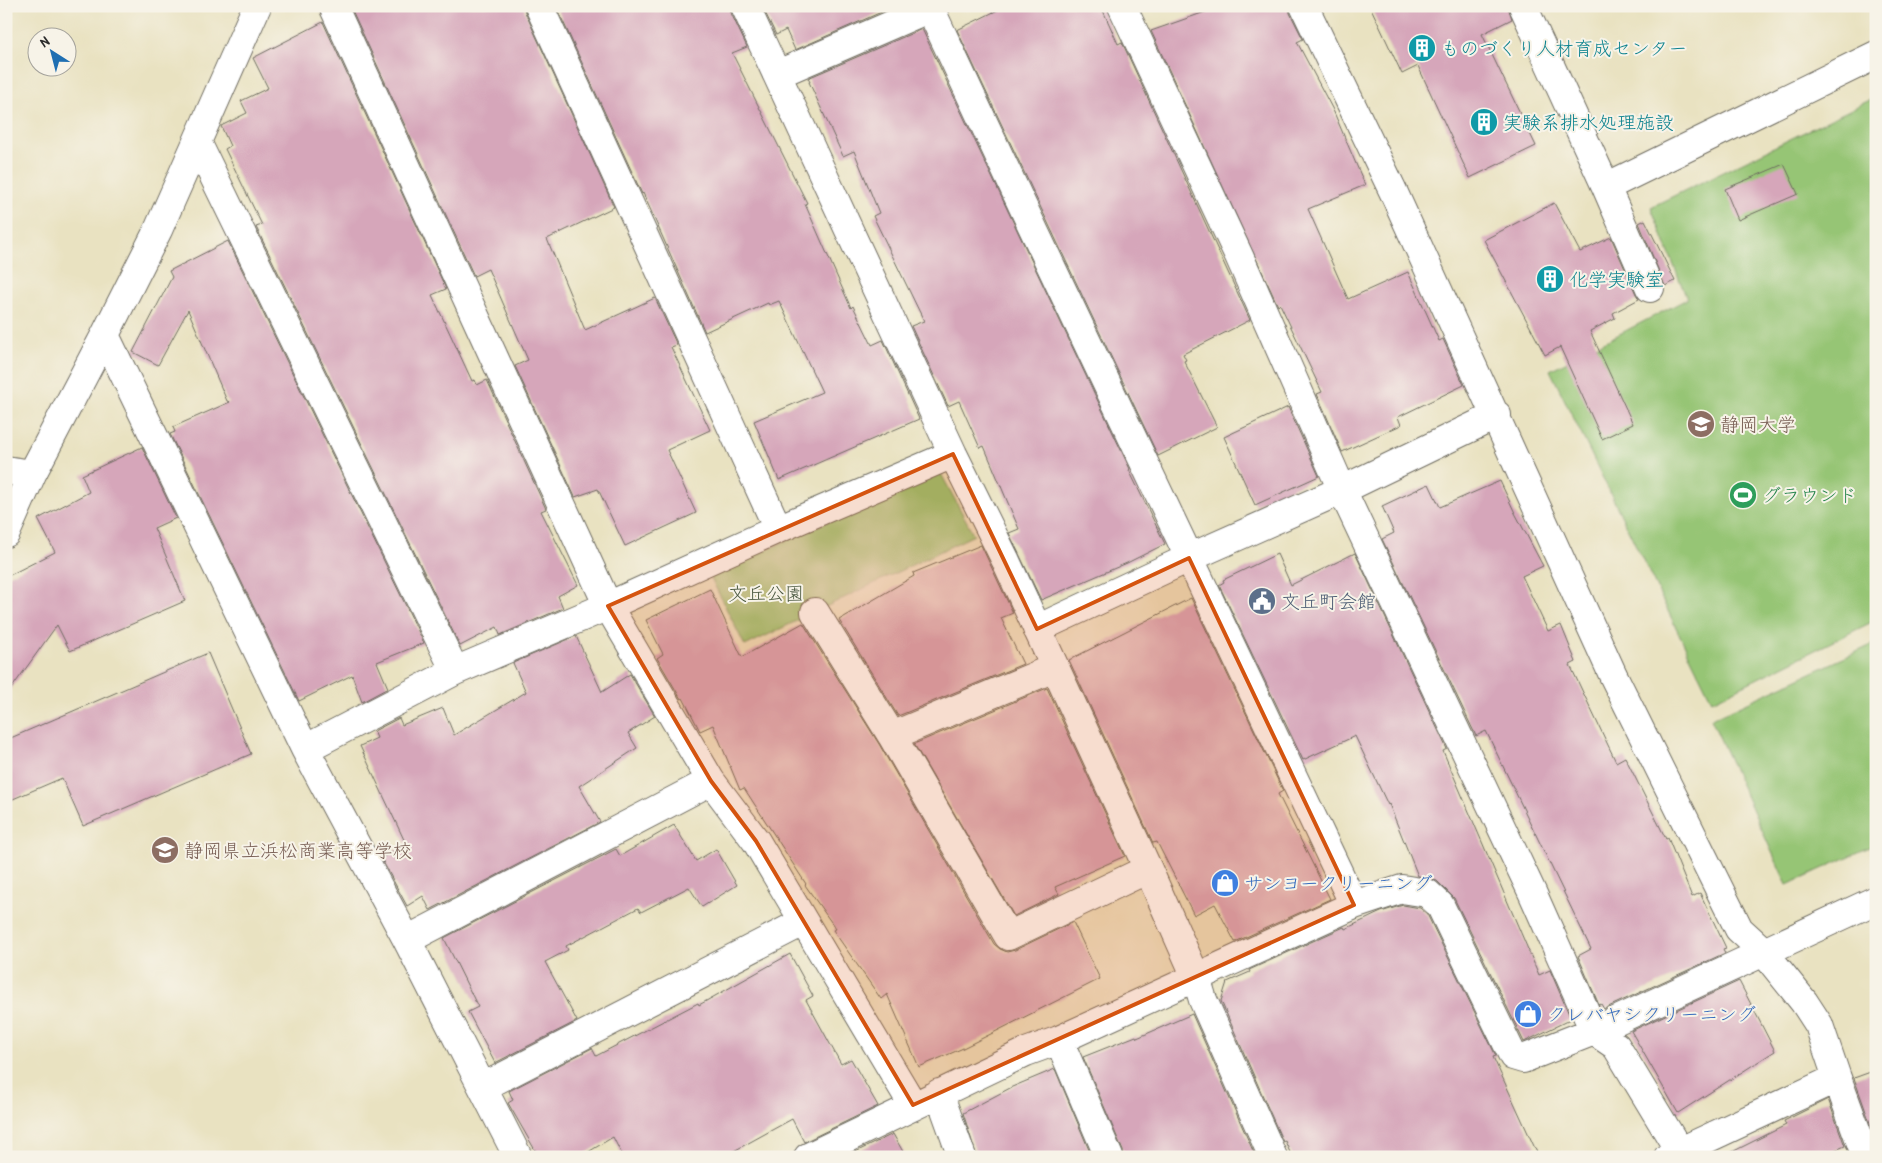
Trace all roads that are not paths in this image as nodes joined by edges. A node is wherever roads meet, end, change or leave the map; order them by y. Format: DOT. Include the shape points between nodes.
graph roads {
  1 [pos="257,6"];
  2 [pos="333,6"];
  3 [pos="539,6"];
  4 [pos="746,6"];
  5 [pos="1122,6"];
  6 [pos="1304,6"];
  7 [pos="1523,6"];
  8 [pos="932,7"];
  9 [pos="1876,56"];
  10 [pos="778,74"];
  11 [pos="197,142"];
  12 [pos="1606,187"];
  13 [pos="1650,288"];
  14 [pos="105,335"];
  15 [pos="1496,415"];
  16 [pos="953,454"];
  17 [pos="19,472"];
  18 [pos="1342,490"];
  19 [pos="778,529"];
  20 [pos="6,533"];
  21 [pos="1189,558"];
  22 [pos="608,606"];
  23 [pos="815,612"];
  24 [pos="1037,629"];
  25 [pos="1054,668"];
  26 [pos="455,671"];
  27 [pos="892,736"];
  28 [pos="305,749"];
  29 [pos="711,781"];
  30 [pos="1148,869"];
  31 [pos="1876,900"];
  32 [pos="1354,905"];
  33 [pos="803,922"];
  34 [pos="407,940"];
  35 [pos="1764,951"];
  36 [pos="1196,977"];
  37 [pos="1594,1031"];
  38 [pos="1059,1040"];
  39 [pos="1837,1078"];
  40 [pos="483,1087"];
  41 [pos="939,1093"];
  42 [pos="913,1105"];
  43 [pos="1677,1155"];
  44 [pos="518,1157"];
  45 [pos="808,1157"];
  46 [pos="962,1157"];
  47 [pos="1109,1157"];
  48 [pos="1273,1157"];
  49 [pos="1866,1157"];
  1 -- 11 [label="street"];
  2 -- 22 [label="street"];
  3 -- 19 [label="street"];
  4 -- 10 [label="street"];
  5 -- 18 [label="street" via="1239,256"];
  6 -- 15 [label="street"];
  7 -- 12 [label="street"];
  8 -- 10 [label="street"];
  8 -- 21 [label="street"];
  9 -- 12 [label="street"];
  10 -- 16 [label="street"];
  11 -- 14 [label="street" via="158,230"];
  11 -- 26 [label="street"];
  12 -- 13 [label="street"];
  14 -- 17 [label="street"];
  14 -- 28 [label="street"];
  15 -- 18 [label="street"];
  15 -- 35 [label="street" via="1613,675 1734,921"];
  16 -- 19 [label="street"];
  16 -- 24 [label="street"];
  17 -- 20 [label="street"];
  18 -- 21 [label="street"];
  18 -- 37 [label="street"];
  19 -- 22 [label="street"];
  21 -- 24 [label="street"];
  21 -- 32 [label="street"];
  22 -- 26 [label="street"];
  22 -- 29 [label="street"];
  23 -- 27 [label="street"];
  24 -- 25 [label="street"];
  25 -- 27 [label="street"];
  25 -- 30 [label="street"];
  26 -- 28 [label="street"];
  27 -- 30 [label="street" via="1008,936"];
  28 -- 34 [label="street"];
  29 -- 33 [label="street" via="756,841"];
  29 -- 34 [label="street"];
  30 -- 36 [label="street"];
  31 -- 35 [label="street"];
  32 -- 36 [label="street"];
  32 -- 37 [label="street" via="1402,889 1427,893 1440,905 1513,1056 1524,1059"];
  33 -- 40 [label="street"];
  33 -- 42 [label="street"];
  34 -- 40 [label="street"];
  35 -- 37 [label="street"];
  35 -- 39 [label="street" via="1820,1025"];
  36 -- 38 [label="street"];
  36 -- 48 [label="street" via="1203,1000"];
  37 -- 43 [label="street" via="1616,1046"];
  38 -- 41 [label="street"];
  38 -- 47 [label="street"];
  39 -- 43 [label="street"];
  39 -- 49 [label="street"];
  40 -- 44 [label="street"];
  41 -- 42 [label="street"];
  41 -- 46 [label="street"];
  42 -- 45 [label="street"];
}
